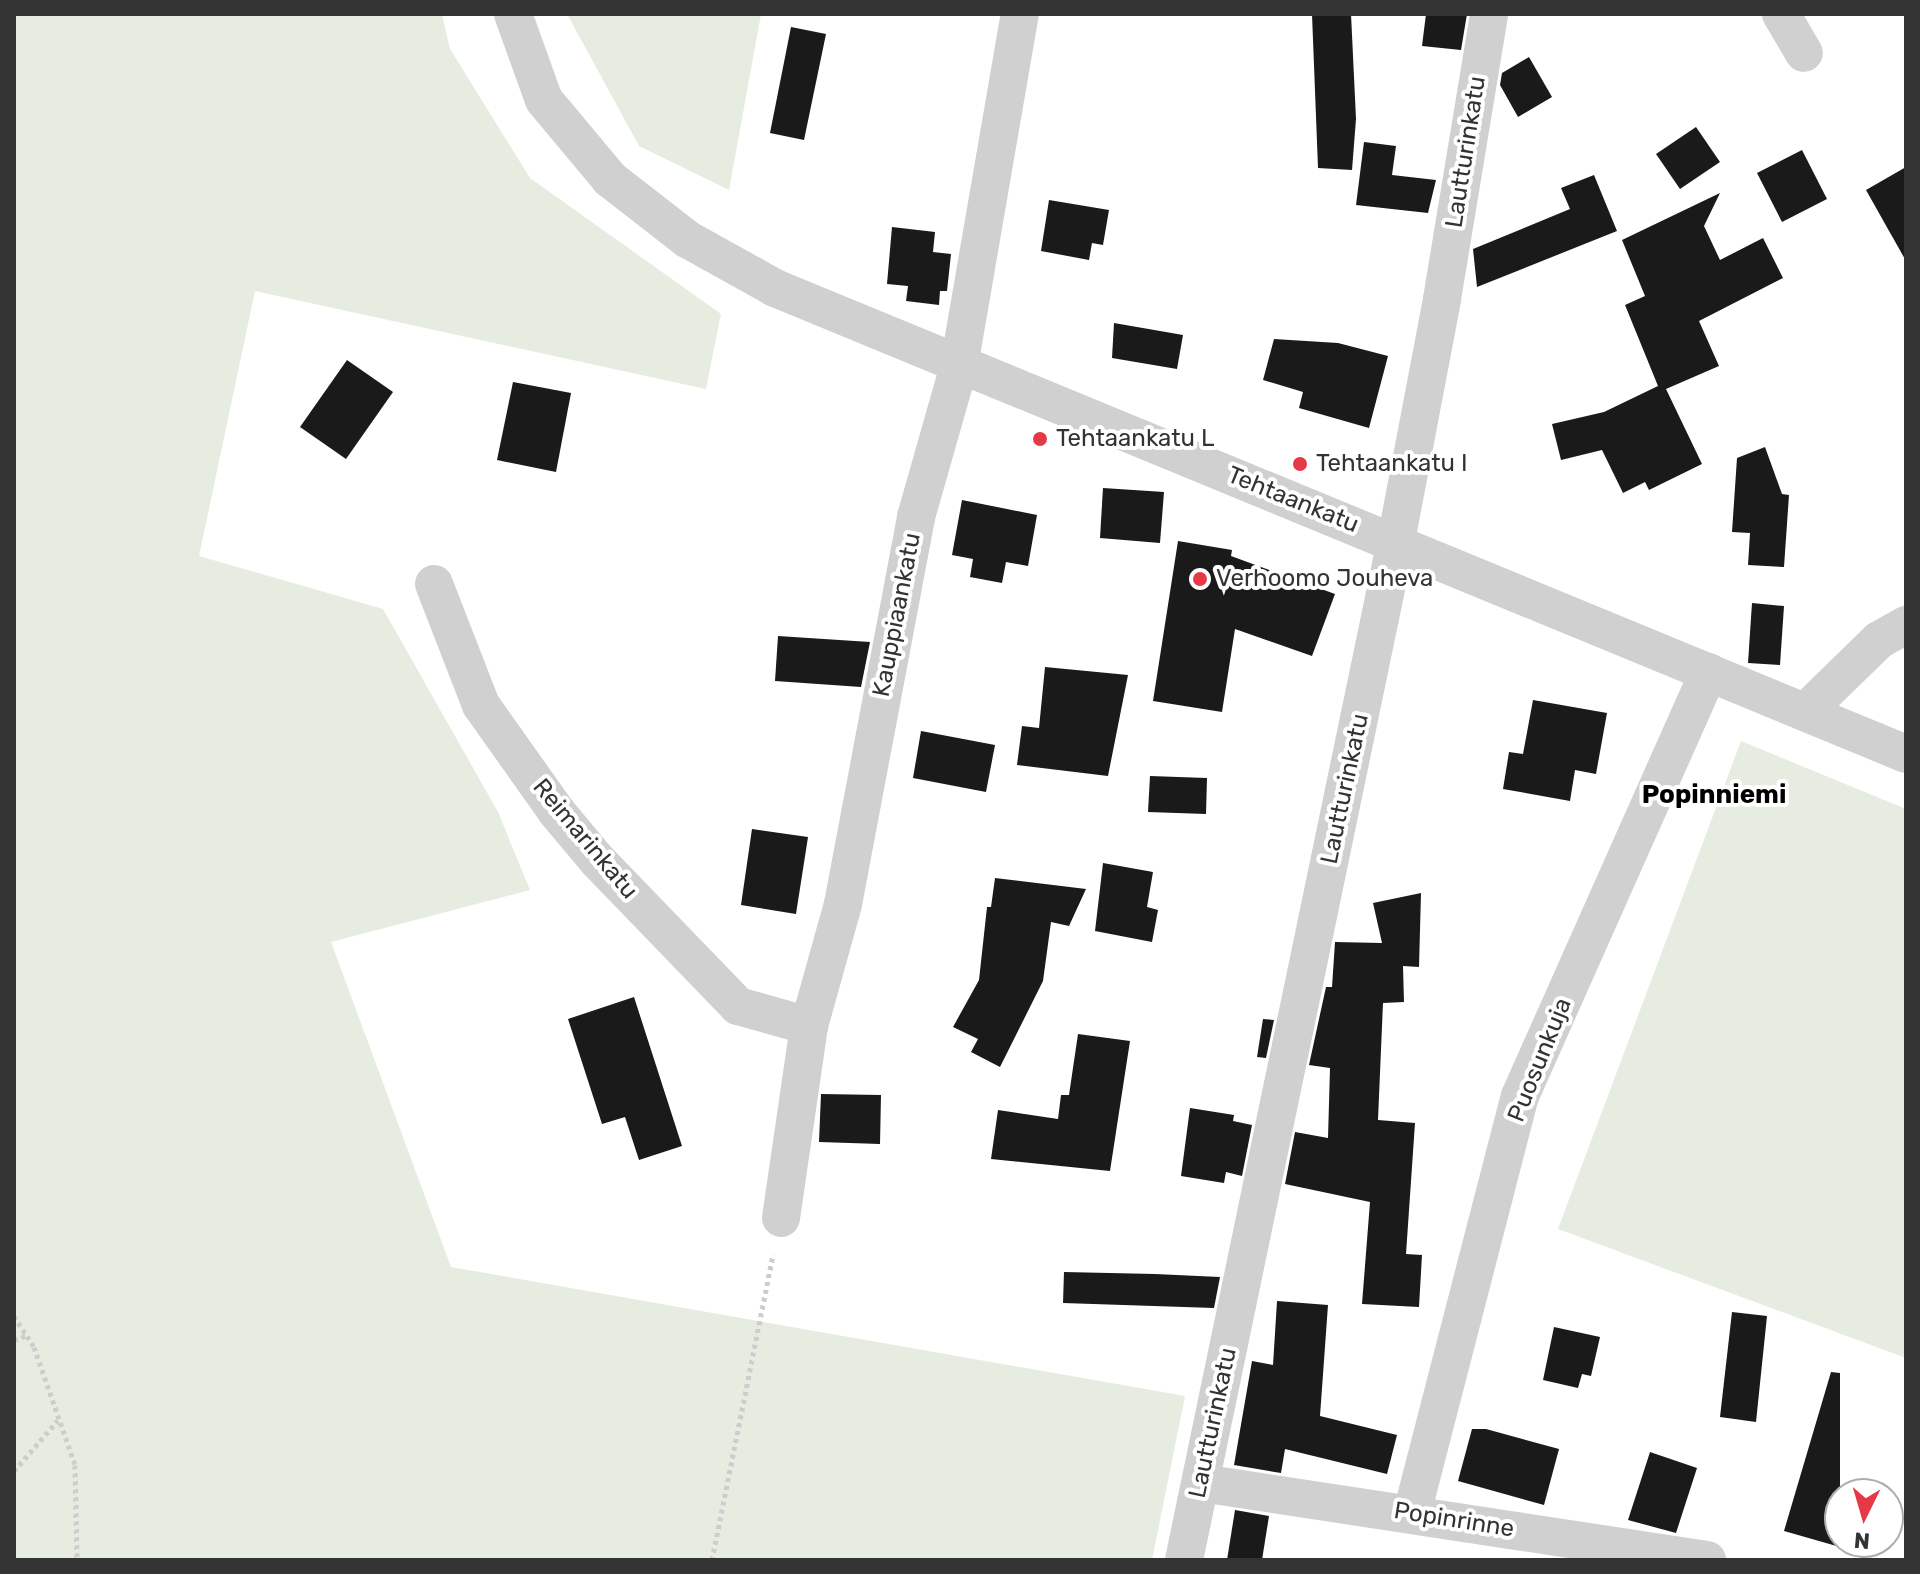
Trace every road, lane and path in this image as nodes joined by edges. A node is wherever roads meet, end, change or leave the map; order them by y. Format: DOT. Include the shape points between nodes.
graph roads {
  1 [pos="513,14"];
  2 [pos="1020,14"];
  3 [pos="1489,14"];
  4 [pos="1781,14"];
  5 [pos="1804,53"];
  6 [pos="959,366"];
  7 [pos="1396,541"];
  8 [pos="434,584"];
  9 [pos="1906,625"];
  10 [pos="1709,672"];
  11 [pos="1805,712"];
  12 [pos="1906,754"];
  13 [pos="809,1026"];
  14 [pos="781,1218"];
  15 [pos="14,1316"];
  16 [pos="27,1335"];
  17 [pos="14,1340"];
  18 [pos="59,1419"];
  19 [pos="14,1471"];
  20 [pos="1201,1483"];
  21 [pos="1412,1513"];
  22 [pos="77,1560"];
  23 [pos="712,1560"];
  24 [pos="1184,1560"];
  25 [pos="1707,1560"];
  1 -- 6 [label="street, Tehtaankatu" via="544,100 610,179 687,239 775,288"];
  2 -- 6 [label="street, Kauppiaankatu"];
  3 -- 7 [label="street, Lautturinkatu"];
  4 -- 5 [label="street"];
  6 -- 7 [label="street, Tehtaankatu"];
  6 -- 13 [label="street, Kauppiaankatu" via="916,517 843,904"];
  7 -- 10 [label="street, Tehtaankatu"];
  7 -- 20 [label="street, Lautturinkatu"];
  8 -- 13 [label="street, Reimarinkatu" via="481,705 597,860 738,1006"];
  9 -- 11 [label="street" via="1879,640"];
  10 -- 11 [label="street, Tehtaankatu"];
  10 -- 21 [label="street, Puosunkuja" via="1520,1096"];
  11 -- 12 [label="street, Tehtaankatu"];
  13 -- 14 [label="street, Kauppiaankatu"];
  14 -- 23 [label="path"];
  15 -- 16 [label="path"];
  16 -- 17 [label="path"];
  16 -- 18 [label="path"];
  18 -- 19 [label="path"];
  18 -- 22 [label="path" via="75,1465"];
  20 -- 21 [label="street, Popinrinne"];
  20 -- 24 [label="street, Lautturinkatu"];
  21 -- 25 [label="street, Popinrinne"];
}
